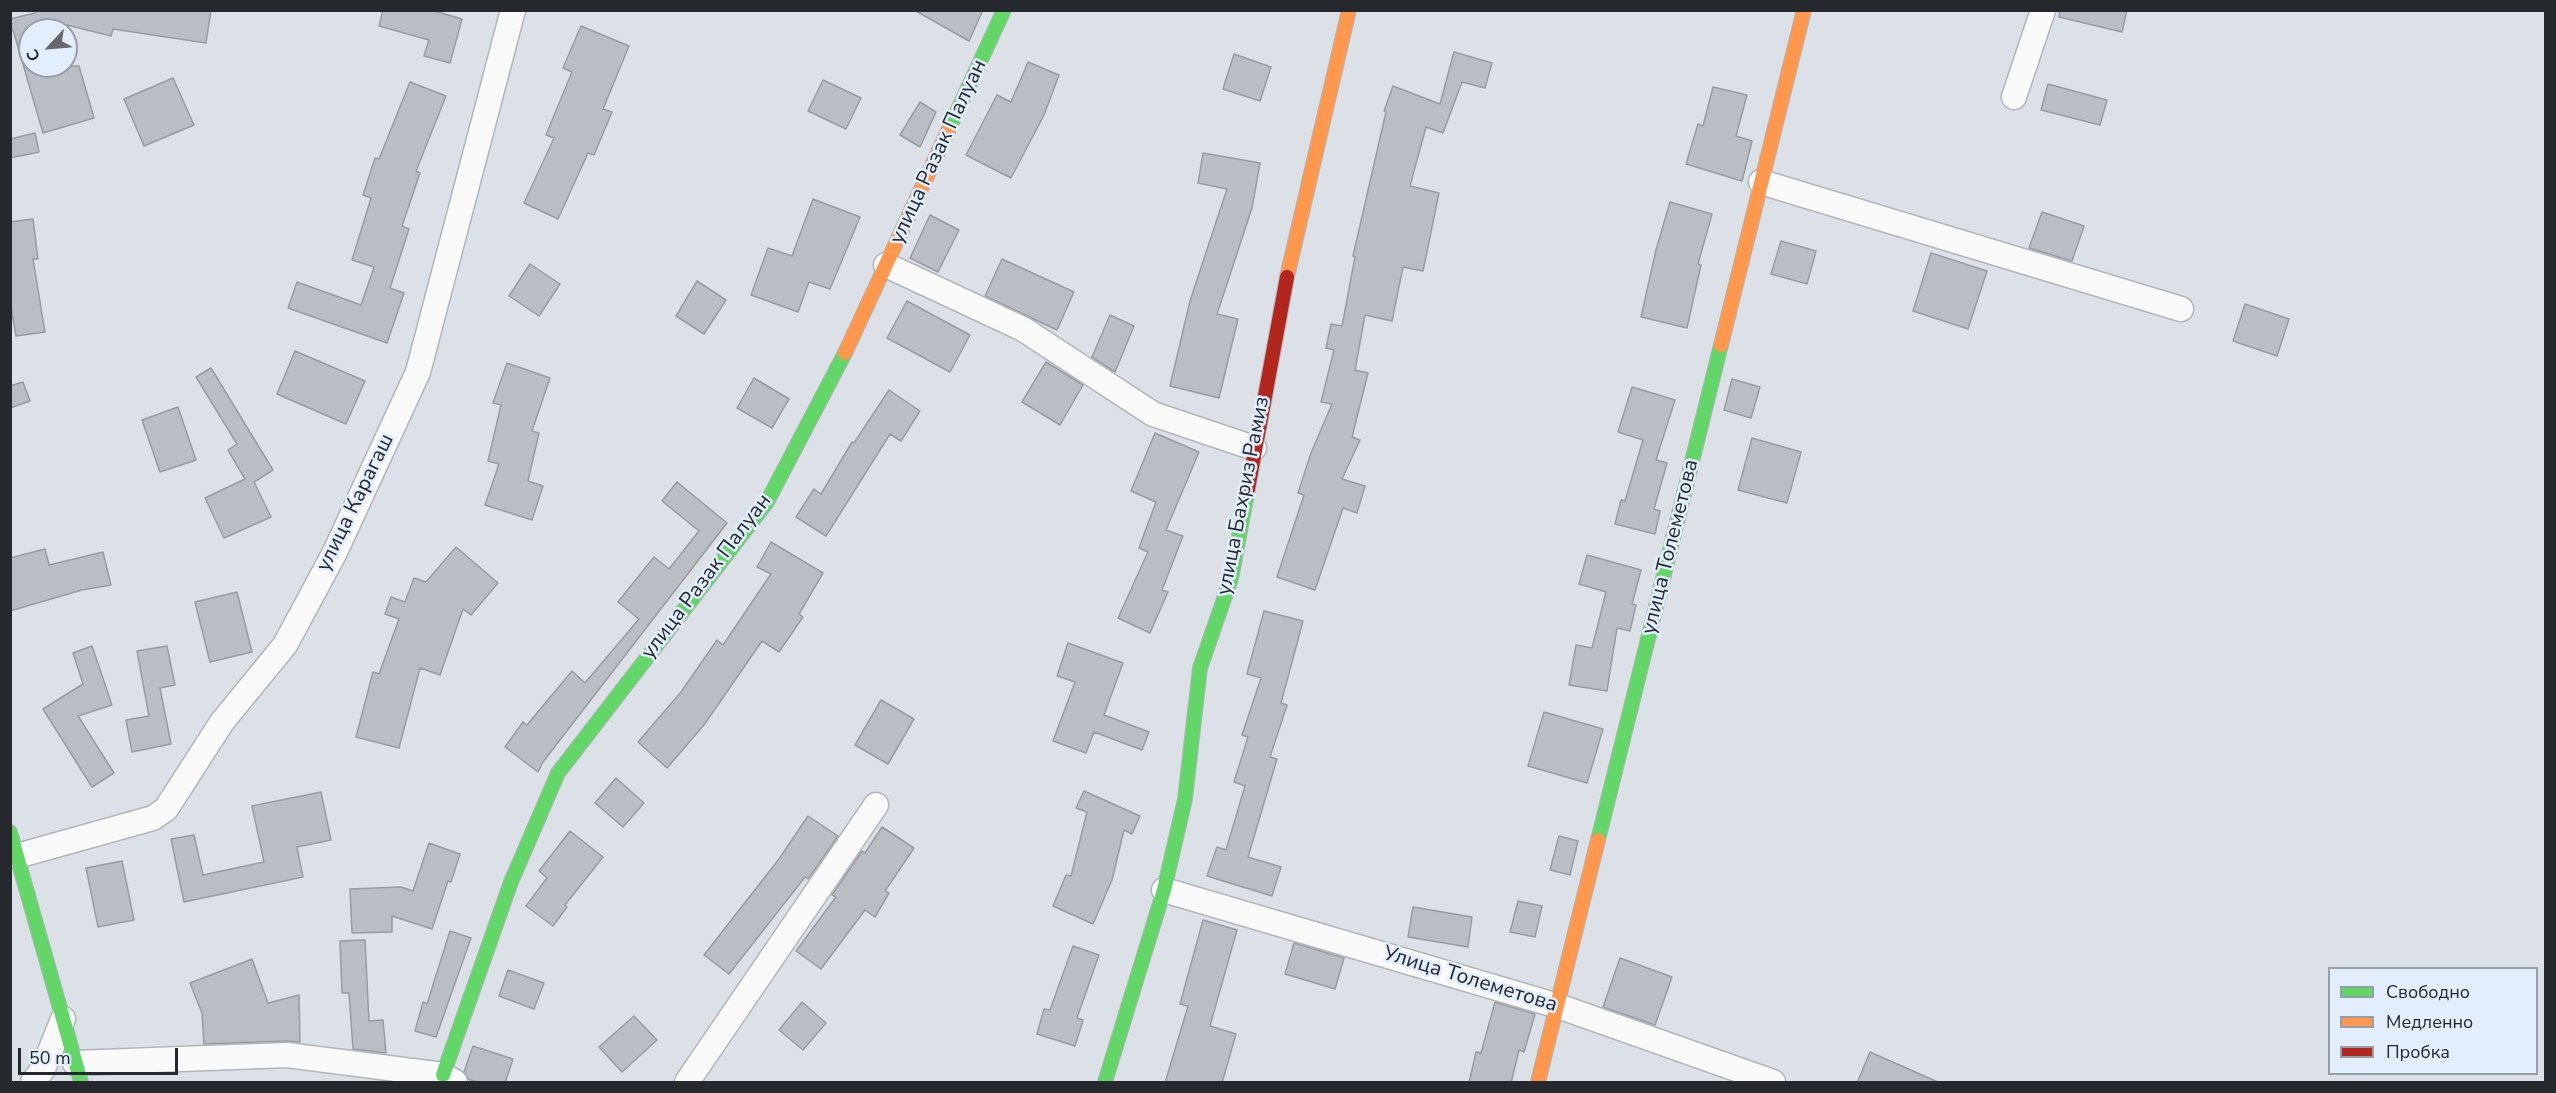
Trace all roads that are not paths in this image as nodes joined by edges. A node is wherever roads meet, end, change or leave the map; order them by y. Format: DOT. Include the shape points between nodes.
graph roads {
  1 [pos="513,10"];
  2 [pos="1004,10"];
  3 [pos="1349,10"];
  4 [pos="1804,10"];
  5 [pos="2043,10"];
  6 [pos="2014,96"];
  7 [pos="1761,182"];
  8 [pos="886,265"];
  9 [pos="2181,309"];
  10 [pos="1254,448"];
  11 [pos="876,805"];
  12 [pos="10,832"];
  13 [pos="17,856"];
  14 [pos="1164,890"];
  15 [pos="1558,1006"];
  16 [pos="63,1019"];
  17 [pos="78,1073"];
  18 [pos="449,1079"];
  19 [pos="33,1083"];
  20 [pos="687,1083"];
  21 [pos="1105,1083"];
  22 [pos="1538,1083"];
  23 [pos="1773,1083"];
  1 -- 13 [label="street, улица Карагаш" via="418,372 335,552 285,645 222,723 166,809 153,818"];
  2 -- 8 [label="street, улица Разак Палуан"];
  3 -- 10 [label="street, улица Бахриз Рамиз" via="1294,240"];
  4 -- 7 [label="street, улица Толеметова"];
  5 -- 6 [label="street"];
  7 -- 9 [label="street"];
  7 -- 15 [label="street, улица Толеметова"];
  8 -- 10 [label="street" via="1023,329 1154,414"];
  8 -- 18 [label="street, улица Разак Палуан" via="842,360 767,502 558,773 511,882"];
  10 -- 14 [label="street, улица Бахриз Рамиз" via="1231,579 1200,668 1185,799"];
  11 -- 20 [label="street"];
  12 -- 13 [label="street"];
  13 -- 16 [label="street"];
  14 -- 15 [label="street, Улица Толеметова"];
  14 -- 21 [label="street, улица Бахриз Рамиз"];
  15 -- 22 [label="street, улица Толеметова"];
  15 -- 23 [label="street, Улица Толеметова"];
  16 -- 17 [label="street"];
  16 -- 19 [label="street" via="43,1069"];
  17 -- 18 [label="street" via="287,1055"];
}
